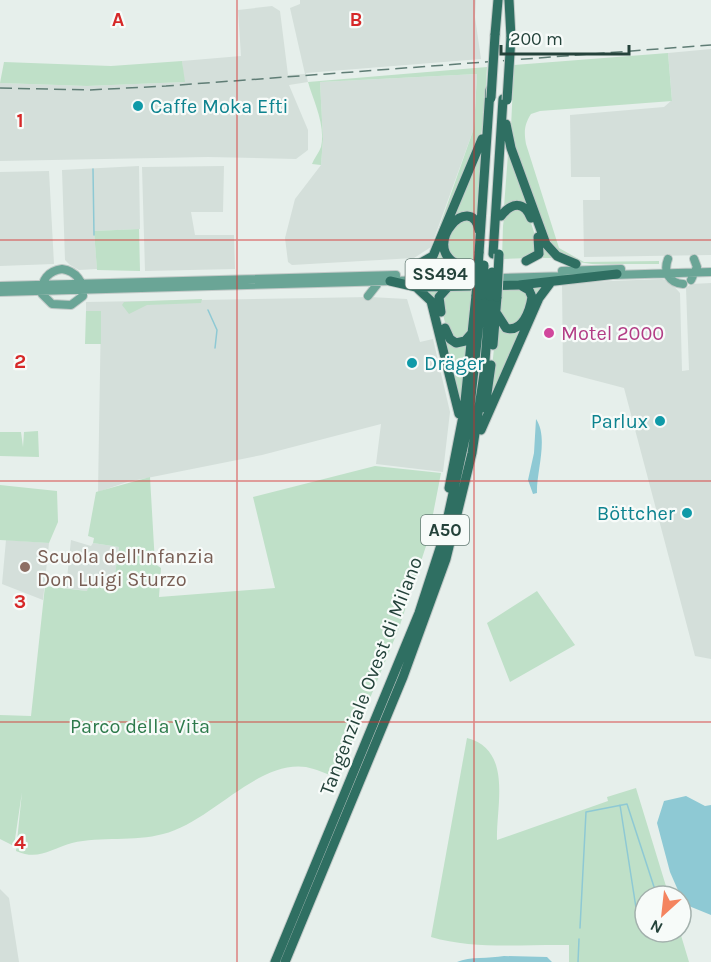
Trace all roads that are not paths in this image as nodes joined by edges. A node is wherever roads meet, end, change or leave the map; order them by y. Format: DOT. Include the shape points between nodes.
graph roads {
  1 [pos="498,0"];
  2 [pos="508,0"];
  3 [pos="490,98"];
  4 [pos="505,99"];
  5 [pos="506,124"];
  6 [pos="486,128"];
  7 [pos="501,216"];
  8 [pos="480,235"];
  9 [pos="489,254"];
  10 [pos="526,261"];
  11 [pos="417,262"];
  12 [pos="455,263"];
  13 [pos="576,264"];
  14 [pos="667,267"];
  15 [pos="711,267"];
  16 [pos="298,271"];
  17 [pos="692,272"];
  18 [pos="711,272"];
  19 [pos="617,274"];
  20 [pos="264,278"];
  21 [pos="390,281"];
  22 [pos="379,282"];
  23 [pos="551,282"];
  24 [pos="0,285"];
  25 [pos="519,285"];
  26 [pos="83,286"];
  27 [pos="42,287"];
  28 [pos="173,287"];
  29 [pos="416,287"];
  30 [pos="448,287"];
  31 [pos="0,292"];
  32 [pos="152,295"];
  33 [pos="368,296"];
  34 [pos="488,297"];
  35 [pos="473,331"];
  36 [pos="482,430"];
  37 [pos="456,455"];
  38 [pos="465,488"];
  39 [pos="443,539"];
  40 [pos="275,962"];
  41 [pos="285,962"];
  1 -- 3 [label="highway, Tangenziale Ovest di Milano / A50, bridge"];
  2 -- 4 [label="highway, bridge"];
  3 -- 6 [label="highway"];
  3 -- 9 [label="highway, Tangenziale Ovest di Milano / A50"];
  4 -- 5 [label="highway"];
  4 -- 9 [label="highway, Tangenziale Ovest di Milano / A50"];
  5 -- 7 [label="highway"];
  5 -- 13 [label="highway" via="510,146 546,244 557,256"];
  6 -- 8 [label="highway"];
  6 -- 11 [label="highway" via="432,258"];
  7 -- 9 [label="highway"];
  7 -- 10 [label="highway" via="512,205 528,210 541,247 536,257"];
  8 -- 9 [label="highway"];
  8 -- 12 [label="highway" via="473,219 466,215 457,218 443,246 446,256"];
  9 -- 34 [label="highway, bridge"];
  9 -- 34 [label="highway, Tangenziale Ovest di Milano / A50, bridge"];
  14 -- 17 [label="main road, SS494"];
  14 -- 17 [label="main road" via="675,282"];
  14 -- 19 [label="main road, SS494"];
  14 -- 20 [label="main road, SS494"];
  15 -- 17 [label="main road, SS494"];
  16 -- 20 [label="main road"];
  17 -- 18 [label="main road, SS494"];
  19 -- 21 [label="main road, SS494"];
  19 -- 23 [label="highway"];
  20 -- 26 [label="main road, SS494"];
  21 -- 22 [label="main road, SS494"];
  21 -- 29 [label="highway"];
  22 -- 28 [label="main road, SS494"];
  22 -- 33 [label="main road"];
  23 -- 25 [label="highway"];
  23 -- 36 [label="highway" via="539,298"];
  24 -- 27 [label="main road, SS494"];
  25 -- 30 [label="highway"];
  25 -- 34 [label="highway" via="528,289 532,297 518,328 501,325"];
  26 -- 27 [label="main road, SS494"];
  26 -- 27 [label="main road, SS494" via="74,273 62,269 49,273"];
  26 -- 27 [label="main road" via="79,302 62,306 47,302"];
  26 -- 28 [label="main road, SS494"];
  27 -- 31 [label="main road, SS494"];
  28 -- 32 [label="main road"];
  29 -- 30 [label="highway"];
  29 -- 37 [label="highway" via="427,295 435,309 458,402"];
  30 -- 35 [label="highway" via="438,301 448,337 454,343 462,343"];
  34 -- 35 [label="highway"];
  34 -- 36 [label="highway" via="489,388"];
  34 -- 38 [label="highway, Tangenziale Ovest di Milano / A50" via="483,382"];
  34 -- 39 [label="highway, Tangenziale Ovest di Milano / A50" via="468,424"];
  35 -- 37 [label="highway"];
  36 -- 38 [label="highway"];
  37 -- 39 [label="highway"];
  38 -- 41 [label="highway, Tangenziale Ovest di Milano / A50" via="424,623"];
  39 -- 40 [label="highway, Tangenziale Ovest di Milano / A50" via="419,613"];
}
